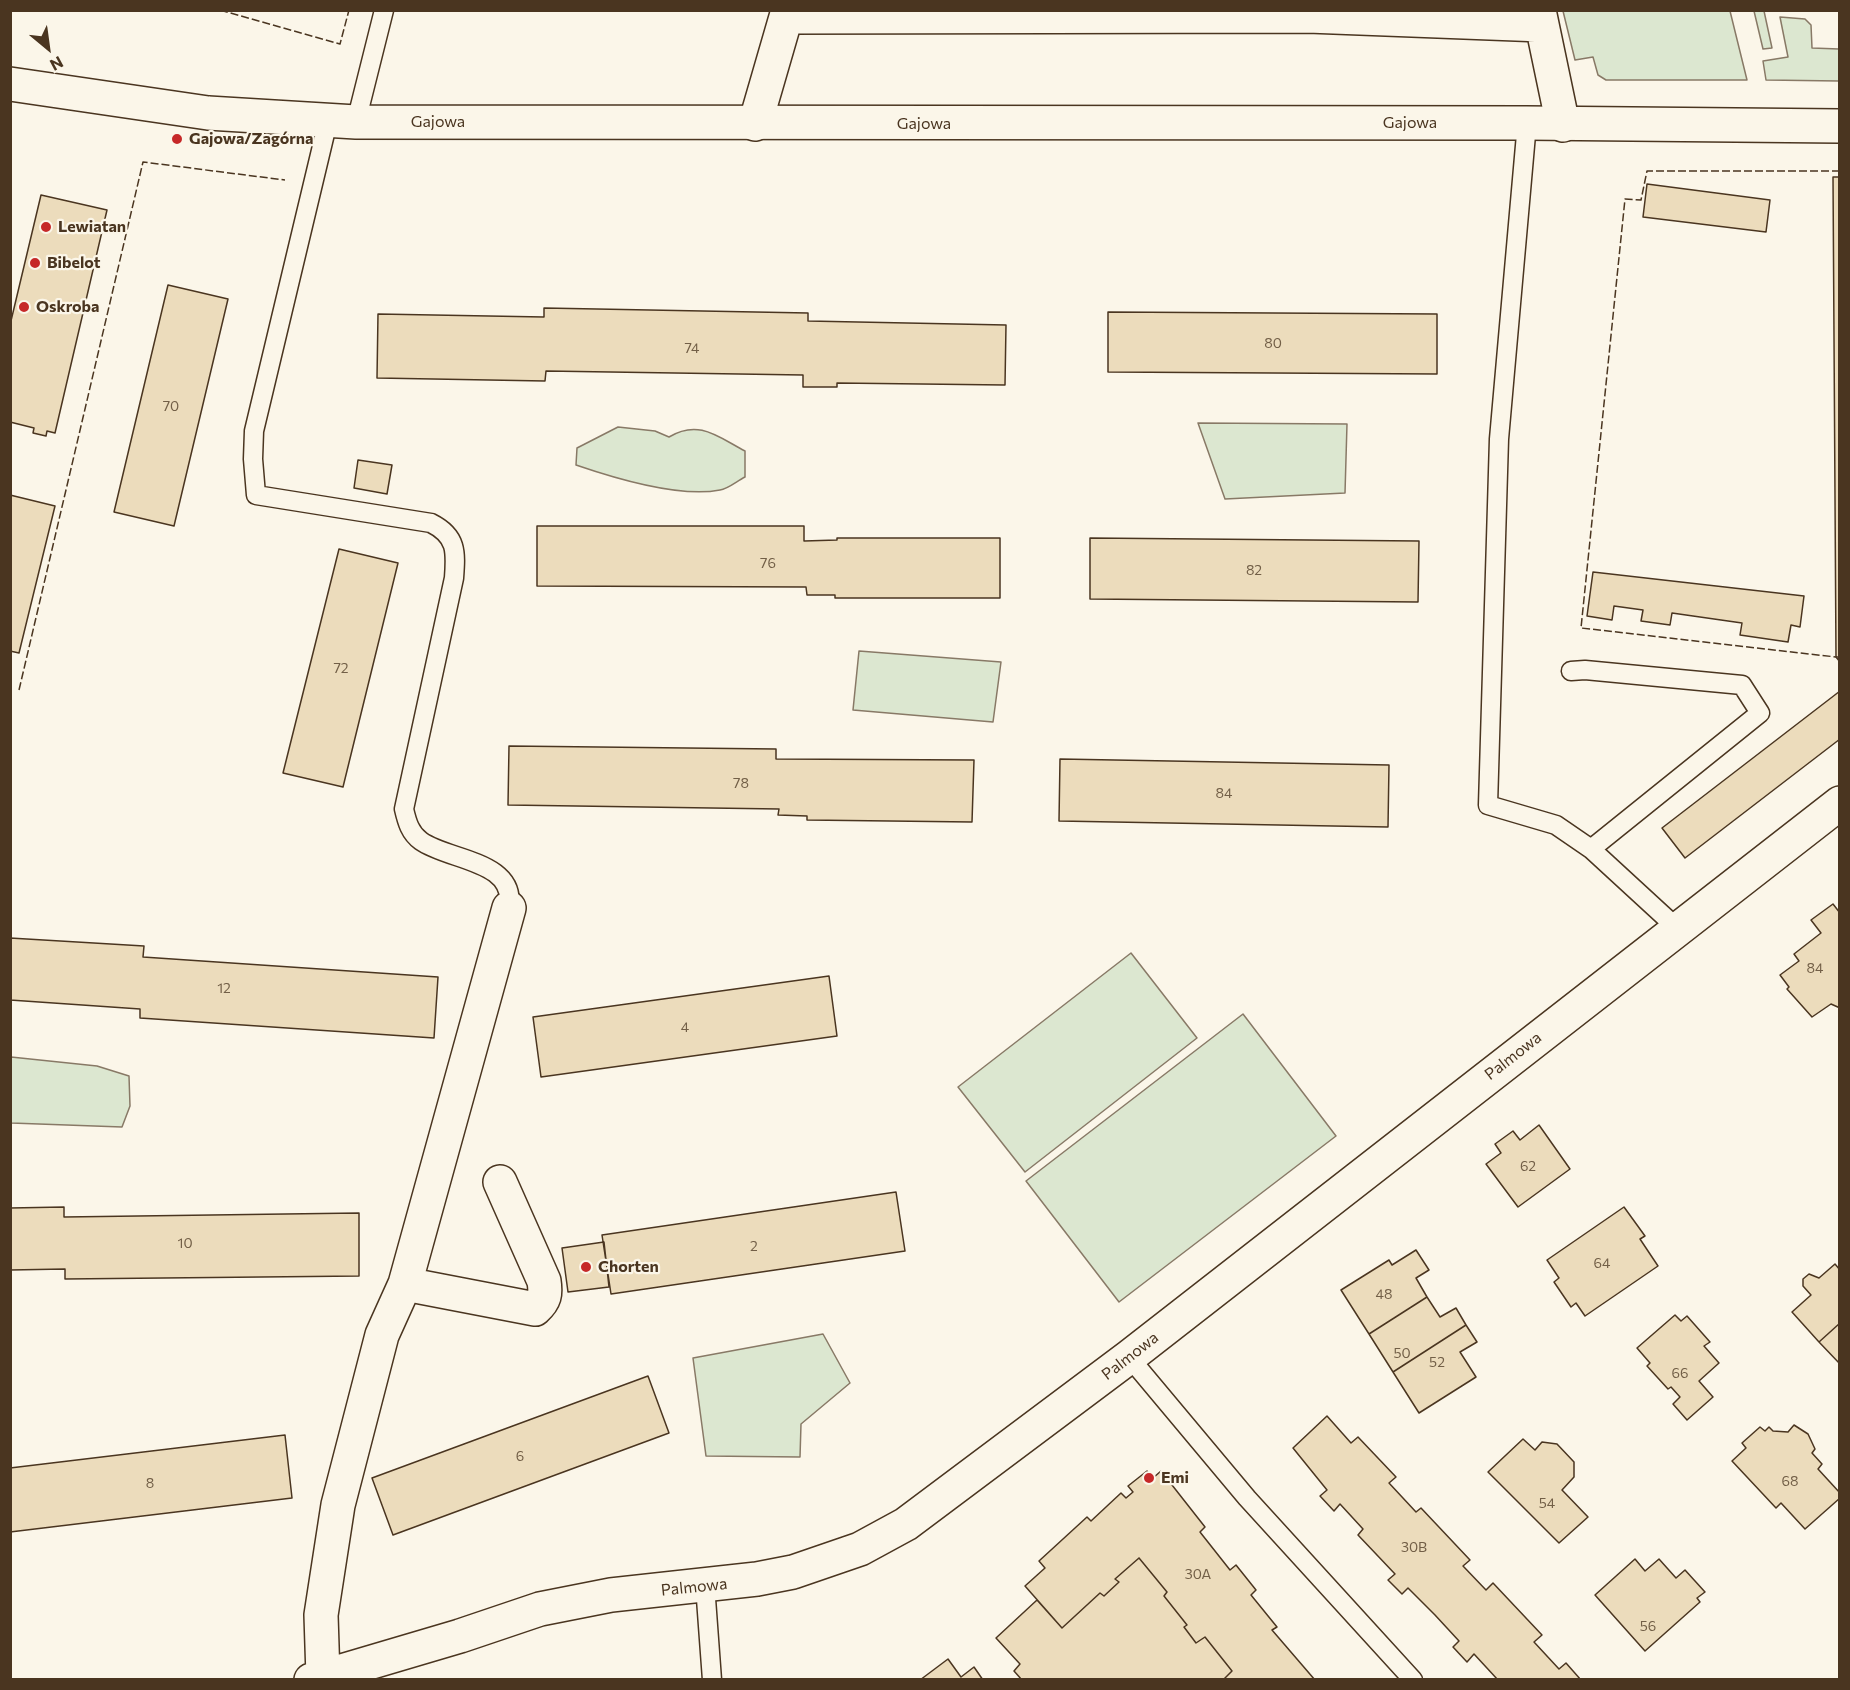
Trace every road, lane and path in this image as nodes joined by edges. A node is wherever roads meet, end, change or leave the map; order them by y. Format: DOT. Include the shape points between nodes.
graph roads {
  1 [pos="384,10"];
  2 [pos="1307,13"];
  3 [pos="1541,18"];
  4 [pos="10,84"];
  5 [pos="342,122"];
  6 [pos="1527,123"];
  7 [pos="755,124"];
  8 [pos="1563,125"];
  9 [pos="1839,126"];
  10 [pos="1571,672"];
  11 [pos="1839,803"];
  12 [pos="1591,849"];
  13 [pos="509,908"];
  14 [pos="1678,929"];
  15 [pos="500,1182"];
  16 [pos="405,1284"];
  17 [pos="1129,1357"];
  18 [pos="705,1585"];
  19 [pos="319,1679"];
  20 [pos="712,1680"];
  21 [pos="1413,1680"];
  1 -- 5 [label="lane"];
  2 -- 3 [label="street"];
  2 -- 7 [label="street" via="786,17"];
  3 -- 8 [label="street"];
  4 -- 5 [label="street, Gajowa" via="208,113"];
  5 -- 7 [label="street, Gajowa"];
  5 -- 13 [label="lane" via="254,431 256,495 431,523 445,530 453,544 454,578 404,809 407,823 422,842 503,879 509,887"];
  6 -- 7 [label="street, Gajowa"];
  6 -- 8 [label="street, Gajowa"];
  6 -- 12 [label="lane" via="1499,439 1488,805 1556,825"];
  8 -- 9 [label="street, Gajowa"];
  10 -- 12 [label="lane" via="1586,670 1742,685 1760,713"];
  11 -- 14 [label="street, Palmowa"];
  12 -- 14 [label="lane"];
  13 -- 16 [label="street"];
  14 -- 17 [label="street, Palmowa"];
  15 -- 16 [label="street" via="544,1281 543,1301 535,1309"];
  16 -- 19 [label="street" via="382,1335 338,1505 320,1628"];
  17 -- 18 [label="street, Palmowa" via="942,1500 883,1537 794,1572"];
  17 -- 21 [label="lane" via="1246,1498"];
  18 -- 19 [label="street, Palmowa" via="611,1595 540,1609"];
  18 -- 20 [label="lane"];
}
